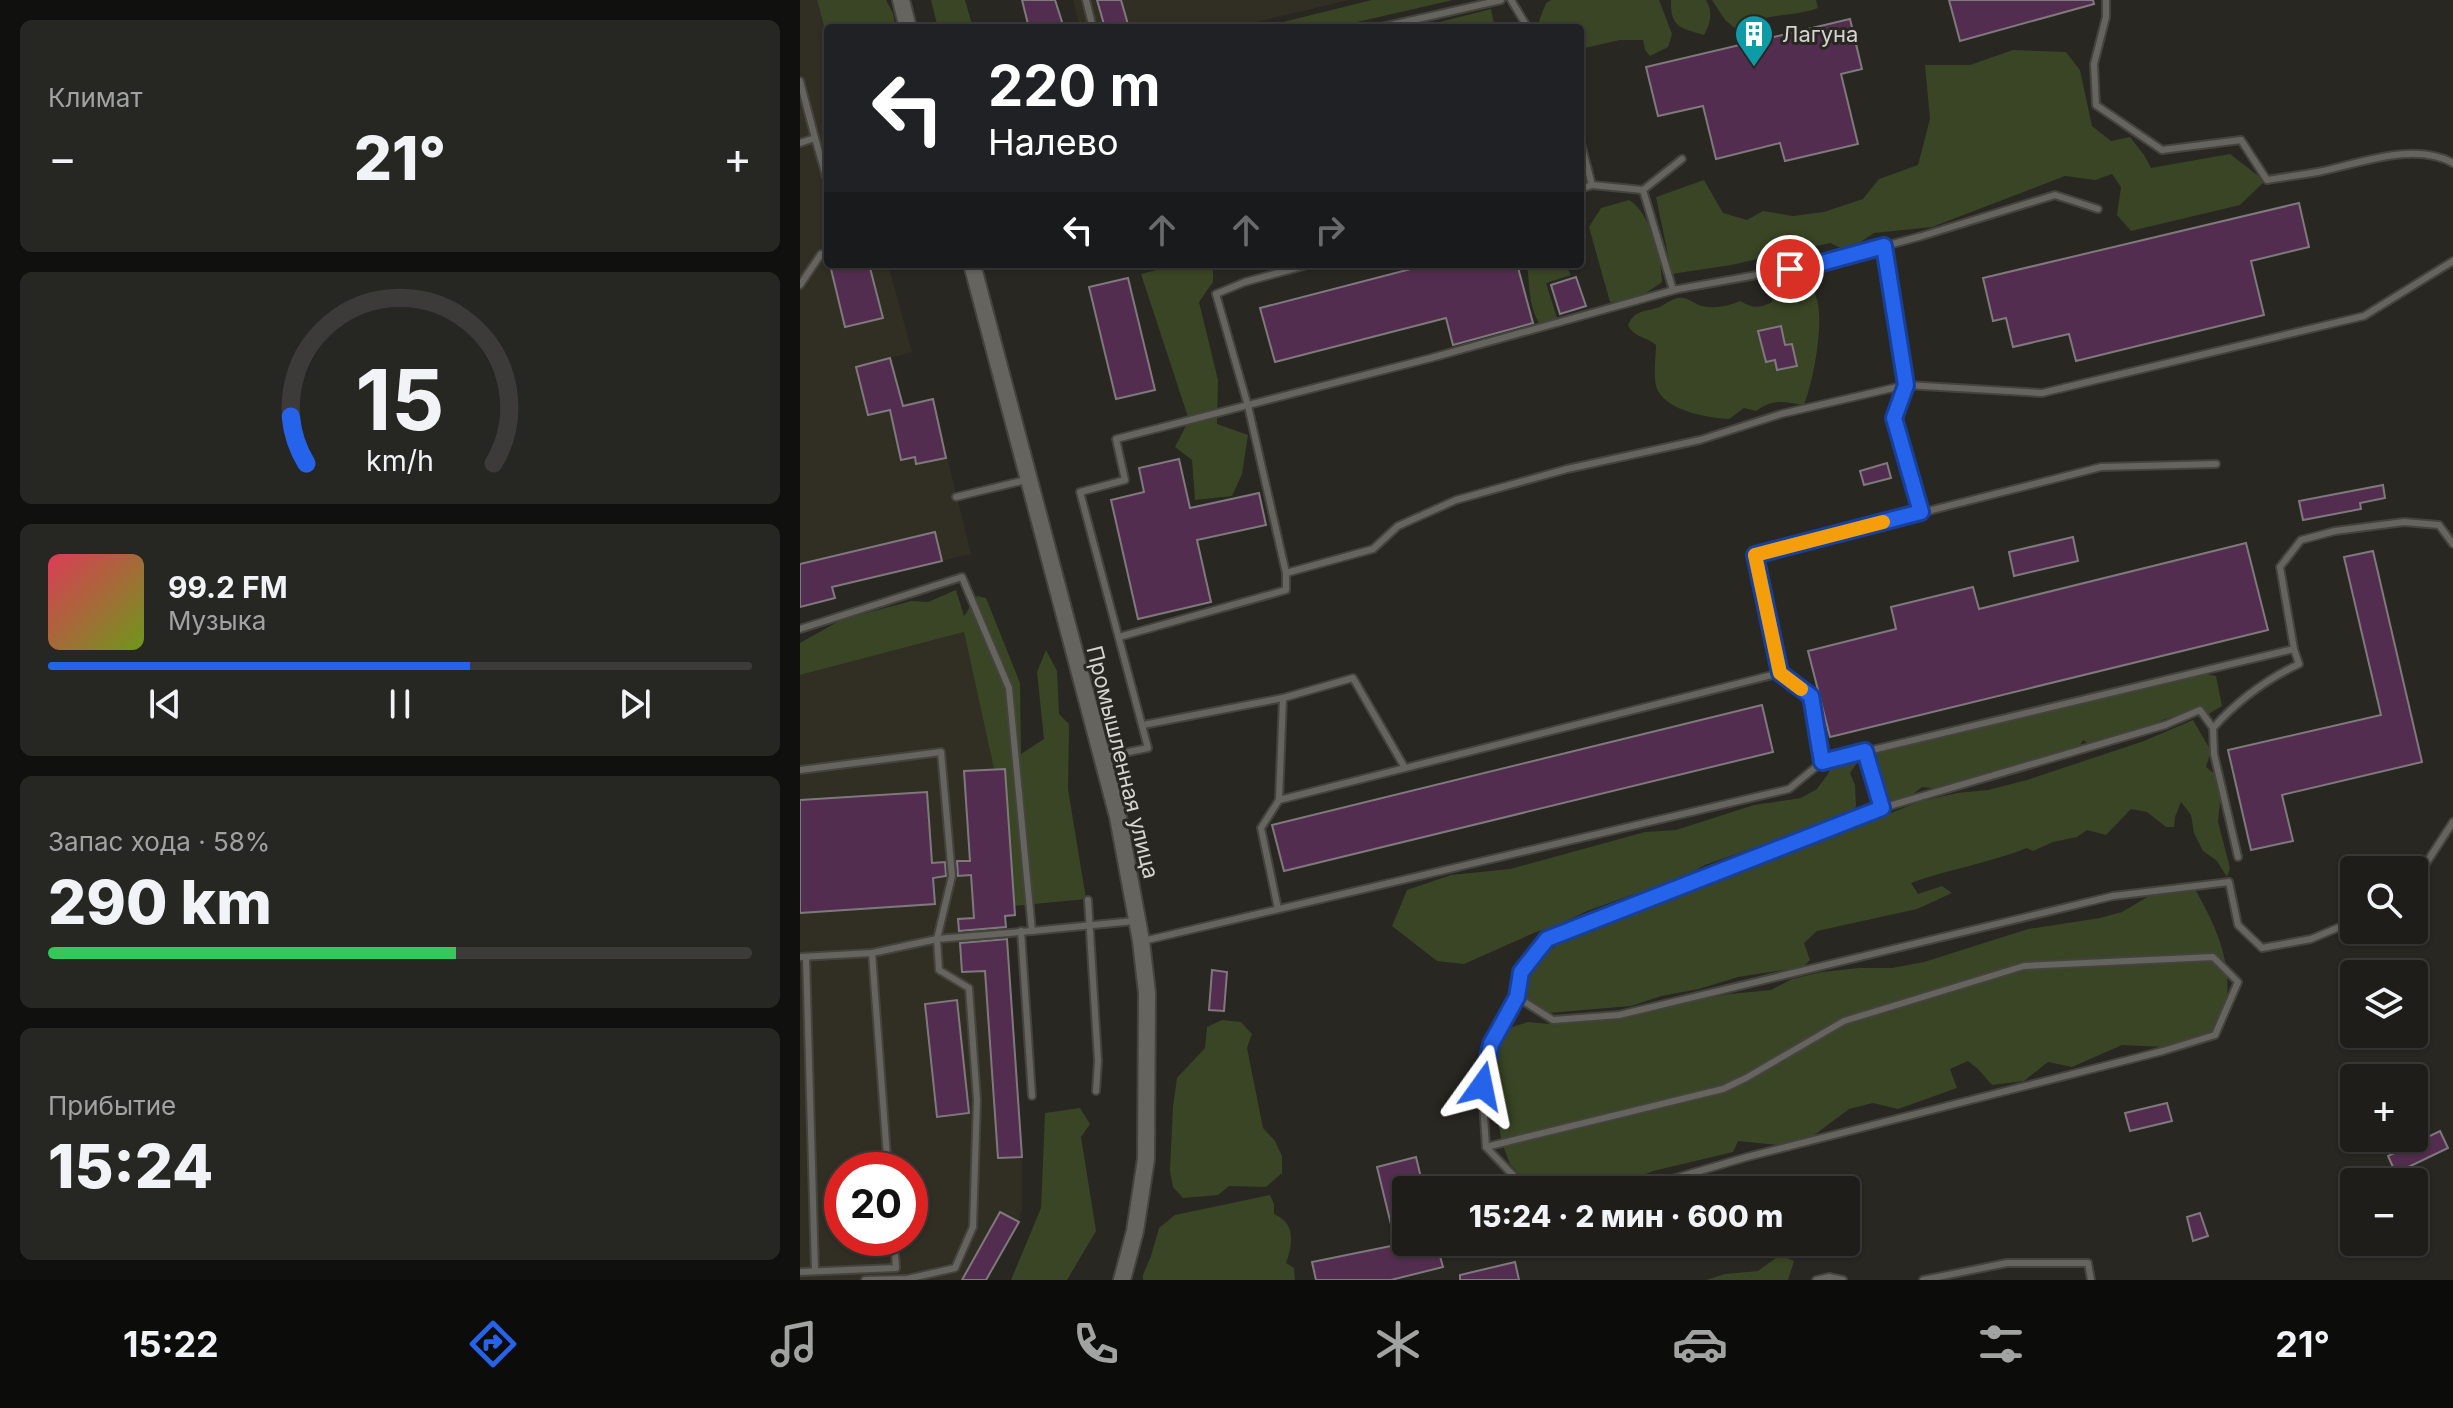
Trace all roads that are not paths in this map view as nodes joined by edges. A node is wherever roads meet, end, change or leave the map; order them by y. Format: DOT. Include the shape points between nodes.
graph roads {
  1 [pos="901,0"];
  2 [pos="1086,0"];
  3 [pos="1501,0"];
  4 [pos="1511,0"];
  5 [pos="2106,0"];
  6 [pos="907,24"];
  7 [pos="1092,24"];
  8 [pos="1396,24"];
  9 [pos="1526,24"];
  10 [pos="800,81"];
  11 [pos="815,138"];
  12 [pos="800,143"];
  13 [pos="1584,155"];
  14 [pos="1682,159"];
  15 [pos="2453,163"];
  16 [pos="824,169"];
  17 [pos="1592,185"];
  18 [pos="1584,188"];
  19 [pos="1643,190"];
  20 [pos="2098,209"];
  21 [pos="1884,246"];
  22 [pos="824,254"];
  23 [pos="2453,261"];
  24 [pos="973,268"];
  25 [pos="1296,268"];
  26 [pos="800,285"];
  27 [pos="1678,289"];
  28 [pos="1906,385"];
  29 [pos="1248,406"];
  30 [pos="2216,464"];
  31 [pos="1029,480"];
  32 [pos="956,497"];
  33 [pos="1921,512"];
  34 [pos="2453,544"];
  35 [pos="1286,573"];
  36 [pos="800,629"];
  37 [pos="1119,637"];
  38 [pos="2294,649"];
  39 [pos="1780,673"];
  40 [pos="1283,698"];
  41 [pos="1143,725"];
  42 [pos="2213,728"];
  43 [pos="1865,751"];
  44 [pos="1102,757"];
  45 [pos="1822,762"];
  46 [pos="1405,768"];
  47 [pos="800,770"];
  48 [pos="1279,800"];
  49 [pos="1882,808"];
  50 [pos="2453,822"];
  51 [pos="2238,857"];
  52 [pos="2428,860"];
  53 [pos="1088,900"];
  54 [pos="1278,909"];
  55 [pos="1137,921"];
  56 [pos="1090,925"];
  57 [pos="2340,927"];
  58 [pos="1021,931"];
  59 [pos="1032,931"];
  60 [pos="937,939"];
  61 [pos="1141,941"];
  62 [pos="872,953"];
  63 [pos="803,957"];
  64 [pos="1517,997"];
  65 [pos="1096,1091"];
  66 [pos="1032,1096"];
  67 [pos="1486,1147"];
  68 [pos="887,1152"];
  69 [pos="1514,1176"];
  70 [pos="1683,1176"];
  71 [pos="895,1256"];
  72 [pos="815,1270"];
  73 [pos="800,1272"];
  74 [pos="1941,1278"];
  75 [pos="865,1280"];
  76 [pos="1122,1280"];
  77 [pos="1816,1280"];
  78 [pos="1843,1280"];
  79 [pos="1923,1280"];
  80 [pos="2091,1280"];
  1 -- 6 [label="street"];
  2 -- 7 [label="lane"];
  3 -- 8 [label="lane"];
  4 -- 9 [label="lane"];
  5 -- 15 [label="lane" via="2094,64 2096,105 2162,150 2241,140 2267,180 2395,153"];
  10 -- 11 [label="lane"];
  11 -- 12 [label="lane"];
  11 -- 16 [label="lane"];
  13 -- 17 [label="lane"];
  14 -- 19 [label="lane"];
  17 -- 18 [label="lane"];
  17 -- 19 [label="lane"];
  19 -- 27 [label="lane" via="1673,290"];
  20 -- 21 [label="lane" via="2055,195"];
  21 -- 27 [label="lane" via="1818,264"];
  21 -- 28 [label="lane"];
  22 -- 26 [label="lane"];
  23 -- 28 [label="lane" via="2364,316 2042,393"];
  24 -- 31 [label="street, Промышленная улица"];
  25 -- 29 [label="lane" via="1216,294"];
  27 -- 29 [label="lane"];
  28 -- 33 [label="lane" via="1894,418"];
  28 -- 35 [label="lane" via="1456,500 1398,526 1373,549"];
  29 -- 35 [label="lane"];
  29 -- 37 [label="lane" via="1116,439 1125,480 1080,492"];
  30 -- 33 [label="lane" via="2101,467"];
  31 -- 32 [label="lane"];
  31 -- 44 [label="street, Промышленная улица"];
  33 -- 39 [label="lane" via="1755,555"];
  34 -- 38 [label="lane" via="2439,525 2404,522 2301,540 2280,567"];
  35 -- 37 [label="lane" via="1286,590"];
  36 -- 59 [label="lane" via="962,577 1009,688"];
  37 -- 41 [label="lane"];
  38 -- 42 [label="lane" via="2299,664 2243,697"];
  38 -- 43 [label="lane"];
  39 -- 45 [label="lane" via="1811,696"];
  39 -- 46 [label="lane"];
  40 -- 41 [label="lane"];
  40 -- 46 [label="lane" via="1353,678"];
  40 -- 48 [label="lane"];
  41 -- 44 [label="lane" via="1148,748"];
  42 -- 49 [label="lane" via="2200,710 2165,725"];
  42 -- 51 [label="lane"];
  43 -- 45 [label="lane"];
  43 -- 49 [label="lane"];
  44 -- 55 [label="street, Промышленная улица"];
  45 -- 54 [label="lane" via="1789,789"];
  46 -- 48 [label="lane"];
  47 -- 60 [label="lane" via="941,752 952,876"];
  48 -- 54 [label="lane" via="1261,828"];
  49 -- 64 [label="lane" via="1547,939 1521,972"];
  50 -- 52 [label="lane"];
  53 -- 56 [label="lane"];
  54 -- 61 [label="lane"];
  55 -- 56 [label="lane"];
  55 -- 61 [label="street, Промышленная улица"];
  56 -- 59 [label="lane"];
  56 -- 65 [label="lane"];
  57 -- 64 [label="lane" via="2311,939 2262,948 2238,925 2229,882 2113,896 1619,1015 1553,1020"];
  58 -- 59 [label="lane"];
  58 -- 60 [label="lane"];
  58 -- 66 [label="lane"];
  60 -- 62 [label="lane"];
  60 -- 75 [label="lane" via="939,970 969,988 977,1100 973,1227 955,1268 907,1279"];
  61 -- 76 [label="street, Промышленная улица" via="1147,993 1146,1159"];
  62 -- 63 [label="lane"];
  62 -- 68 [label="lane"];
  63 -- 72 [label="lane"];
  64 -- 67 [label="lane" via="1491,1044 1482,1086"];
  67 -- 69 [label="lane"];
  67 -- 70 [label="lane" via="1723,1089 1844,1021 2024,966 2213,957 2238,982 2215,1035"];
  71 -- 72 [label="lane" via="896,1268"];
  72 -- 73 [label="lane"];
  74 -- 79 [label="lane"];
  74 -- 80 [label="lane" via="2007,1263 2088,1263"];
  77 -- 78 [label="lane"];
}
